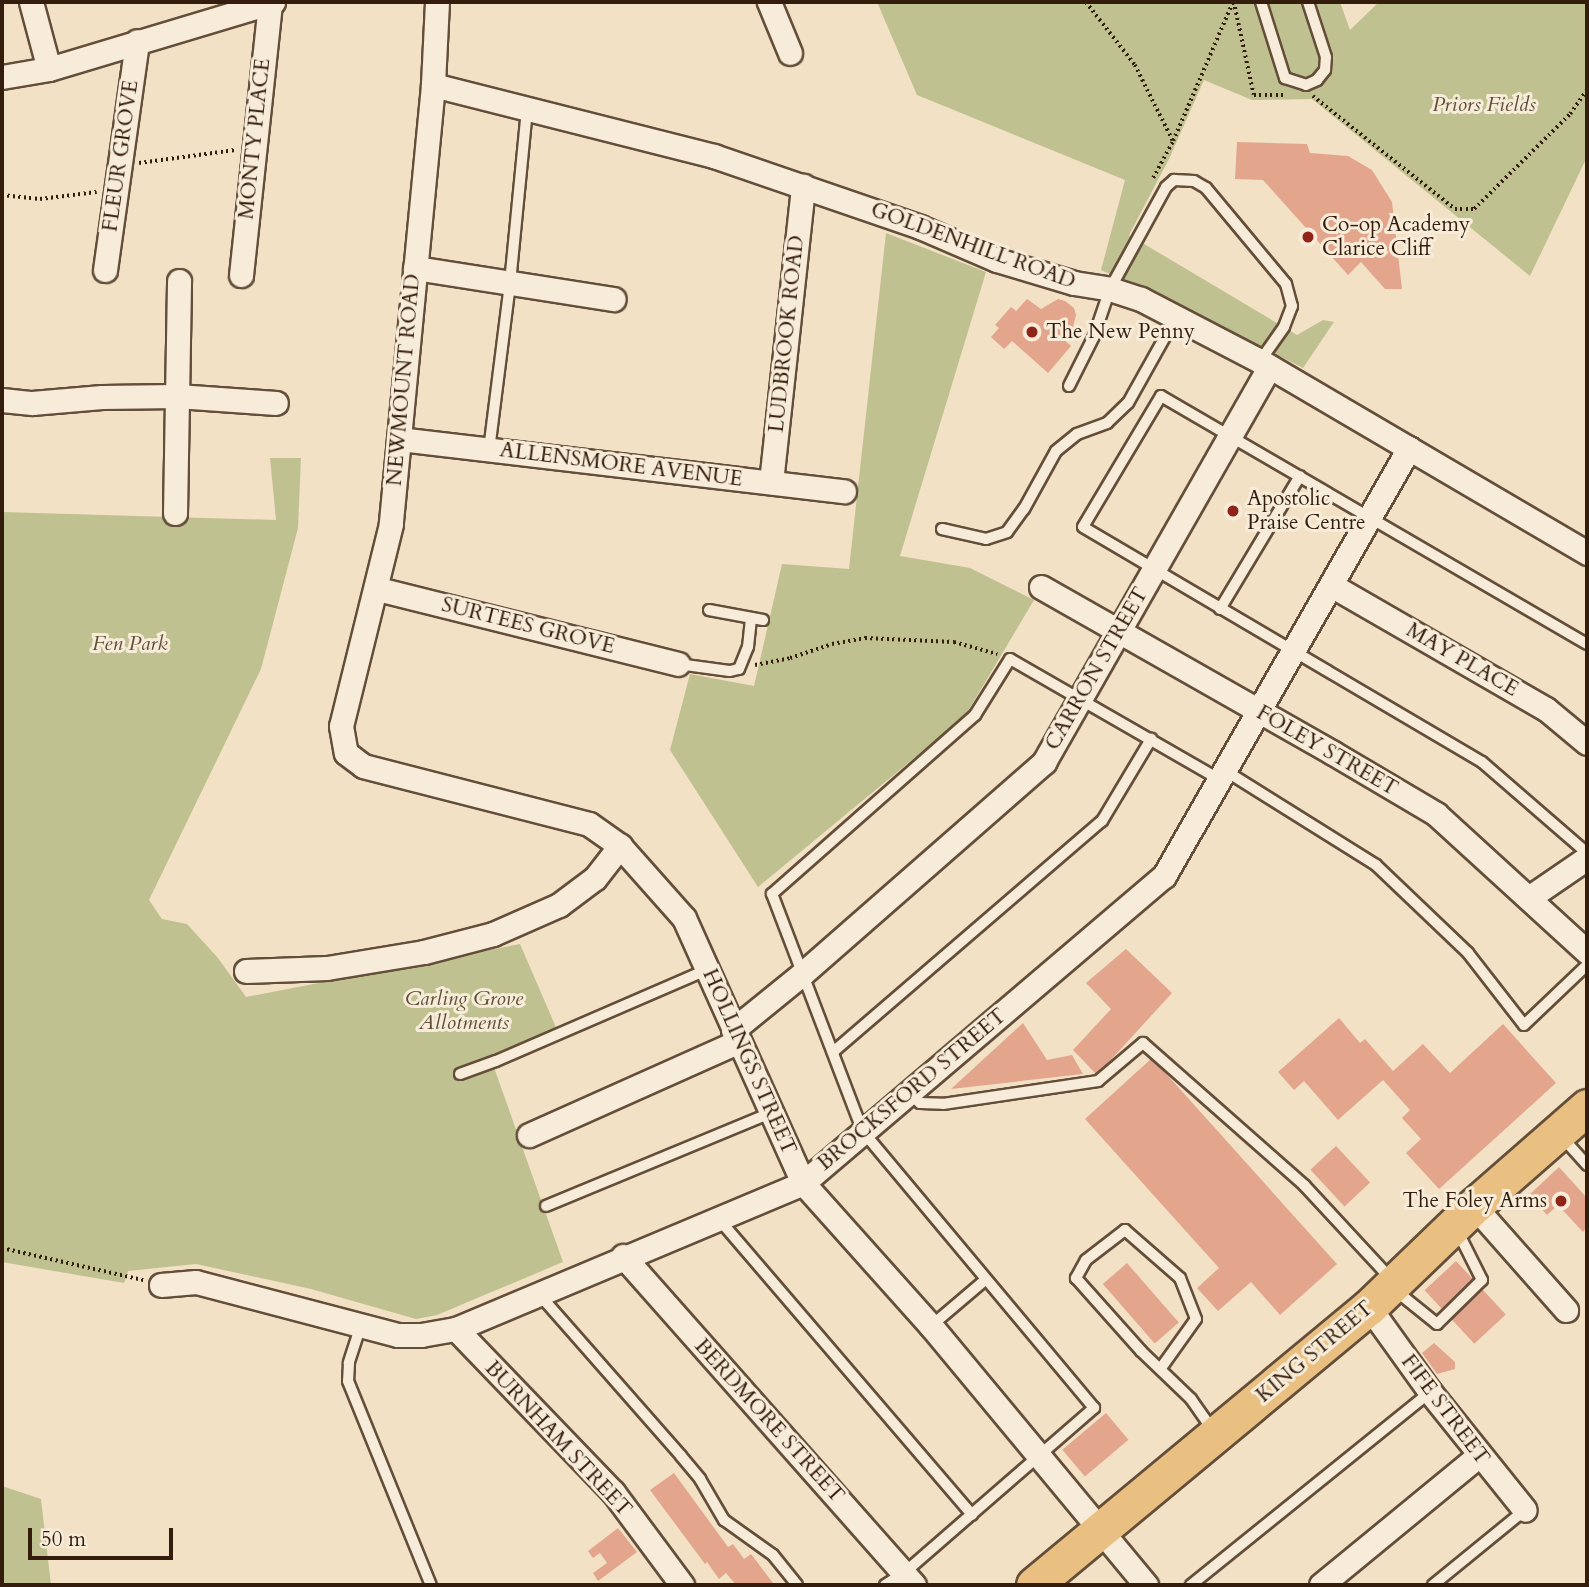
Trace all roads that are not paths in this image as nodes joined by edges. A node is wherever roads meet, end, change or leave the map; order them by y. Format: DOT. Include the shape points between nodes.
graph roads {
  1 [pos="31,2"];
  2 [pos="271,2"];
  3 [pos="437,2"];
  4 [pos="769,2"];
  5 [pos="1261,2"];
  6 [pos="1308,2"];
  7 [pos="243,6"];
  8 [pos="137,41"];
  9 [pos="790,53"];
  10 [pos="49,69"];
  11 [pos="2,78"];
  12 [pos="433,85"];
  13 [pos="527,109"];
  14 [pos="803,186"];
  15 [pos="415,268"];
  16 [pos="105,270"];
  17 [pos="241,275"];
  18 [pos="179,281"];
  19 [pos="510,283"];
  20 [pos="1110,289"];
  21 [pos="614,299"];
  22 [pos="1177,317"];
  23 [pos="1265,364"];
  24 [pos="1069,386"];
  25 [pos="177,396"];
  26 [pos="2,400"];
  27 [pos="276,403"];
  28 [pos="1229,436"];
  29 [pos="398,439"];
  30 [pos="1409,448"];
  31 [pos="489,450"];
  32 [pos="1300,477"];
  33 [pos="771,482"];
  34 [pos="844,491"];
  35 [pos="175,513"];
  36 [pos="1369,517"];
  37 [pos="942,529"];
  38 [pos="1587,553"];
  39 [pos="1154,570"];
  40 [pos="1331,585"];
  41 [pos="1041,587"];
  42 [pos="377,589"];
  43 [pos="1220,609"];
  44 [pos="709,610"];
  45 [pos="751,618"];
  46 [pos="763,621"];
  47 [pos="1120,631"];
  48 [pos="1587,644"];
  49 [pos="1292,650"];
  50 [pos="678,664"];
  51 [pos="1080,699"];
  52 [pos="1257,710"];
  53 [pos="1151,739"];
  54 [pos="1587,743"];
  55 [pos="346,753"];
  56 [pos="1221,775"];
  57 [pos="620,846"];
  58 [pos="1587,856"];
  59 [pos="1530,897"];
  60 [pos="1587,952"];
  61 [pos="1587,965"];
  62 [pos="709,969"];
  63 [pos="246,971"];
  64 [pos="802,974"];
  65 [pos="736,1035"];
  66 [pos="833,1052"];
  67 [pos="460,1074"];
  68 [pos="909,1093"];
  69 [pos="1587,1107"];
  70 [pos="770,1113"];
  71 [pos="863,1132"];
  72 [pos="1557,1132"];
  73 [pos="529,1135"];
  74 [pos="1587,1166"];
  75 [pos="803,1183"];
  76 [pos="546,1206"];
  77 [pos="1464,1215"];
  78 [pos="717,1217"];
  79 [pos="623,1256"];
  80 [pos="985,1280"];
  81 [pos="160,1284"];
  82 [pos="1384,1292"];
  83 [pos="538,1293"];
  84 [pos="1566,1310"];
  85 [pos="362,1325"];
  86 [pos="931,1326"];
  87 [pos="456,1329"];
  88 [pos="1161,1368"];
  89 [pos="1430,1392"];
  90 [pos="1217,1435"];
  91 [pos="1479,1455"];
  92 [pos="1040,1456"];
  93 [pos="1525,1510"];
  94 [pos="972,1515"];
  95 [pos="1101,1529"];
  96 [pos="901,1581"];
  97 [pos="431,1585"];
  98 [pos="682,1585"];
  99 [pos="797,1585"];
  100 [pos="1034,1585"];
  101 [pos="1146,1585"];
  102 [pos="1192,1585"];
  103 [pos="1321,1585"];
  104 [pos="1433,1585"];
  1 -- 10 [label="street"];
  2 -- 7 [label="street"];
  2 -- 17 [label="street, MONTY PLACE"];
  3 -- 12 [label="street, NEWMOUNT ROAD"];
  4 -- 9 [label="street"];
  5 -- 6 [label="lane" via="1285,78 1306,85 1325,70 1326,57"];
  7 -- 8 [label="street"];
  8 -- 10 [label="street"];
  8 -- 16 [label="street, FLEUR GROVE"];
  10 -- 11 [label="street"];
  12 -- 13 [label="street, GOLDENHILL ROAD"];
  12 -- 15 [label="street, NEWMOUNT ROAD"];
  13 -- 14 [label="street, GOLDENHILL ROAD" via="714,156"];
  13 -- 19 [label="lane"];
  14 -- 20 [label="street, GOLDENHILL ROAD" via="998,260 1083,286"];
  14 -- 33 [label="street, LUDBROOK ROAD"];
  15 -- 19 [label="street"];
  15 -- 29 [label="street, NEWMOUNT ROAD"];
  18 -- 25 [label="street"];
  19 -- 21 [label="street"];
  19 -- 31 [label="lane"];
  20 -- 22 [label="street, GOLDENHILL ROAD"];
  20 -- 23 [label="lane" via="1166,187 1174,180 1194,181 1206,188 1292,295 1284,327"];
  20 -- 24 [label="lane" via="1094,336"];
  22 -- 23 [label="street, GOLDENHILL ROAD"];
  22 -- 37 [label="lane" via="1128,403 1107,423 1077,434 1056,451 1007,532 986,539"];
  23 -- 28 [label="street, CARRON STREET"];
  23 -- 30 [label="street, GOLDENHILL ROAD"];
  25 -- 26 [label="street" via="32,403"];
  25 -- 27 [label="street"];
  25 -- 35 [label="street"];
  28 -- 32 [label="lane"];
  28 -- 39 [label="street, CARRON STREET"];
  28 -- 39 [label="lane" via="1161,396 1083,527"];
  29 -- 31 [label="street, ALLENSMORE AVENUE"];
  29 -- 42 [label="street, NEWMOUNT ROAD" via="391,524"];
  30 -- 36 [label="street, BROCKSFORD STREET"];
  30 -- 38 [label="street, GOLDENHILL ROAD"];
  31 -- 33 [label="street, ALLENSMORE AVENUE"];
  32 -- 36 [label="lane"];
  32 -- 43 [label="lane"];
  33 -- 34 [label="street, ALLENSMORE AVENUE"];
  36 -- 40 [label="street, BROCKSFORD STREET"];
  36 -- 48 [label="lane"];
  39 -- 43 [label="lane"];
  39 -- 47 [label="street, CARRON STREET"];
  40 -- 49 [label="street, BROCKSFORD STREET"];
  40 -- 54 [label="street, MAY PLACE" via="1546,709"];
  41 -- 47 [label="street, FOLEY STREET"];
  42 -- 50 [label="street, SURTEES GROVE"];
  42 -- 55 [label="street, NEWMOUNT ROAD" via="341,726"];
  43 -- 49 [label="lane"];
  44 -- 45 [label="lane"];
  45 -- 46 [label="lane"];
  45 -- 50 [label="lane" via="748,647 739,669"];
  47 -- 51 [label="street, CARRON STREET"];
  47 -- 52 [label="street, FOLEY STREET"];
  49 -- 52 [label="street, BROCKSFORD STREET"];
  49 -- 58 [label="lane" via="1482,762"];
  51 -- 53 [label="lane"];
  51 -- 64 [label="street, CARRON STREET" via="1044,762"];
  51 -- 64 [label="lane" via="1010,660 975,715 772,894"];
  52 -- 56 [label="street, BROCKSFORD STREET"];
  52 -- 59 [label="street, FOLEY STREET" via="1436,814"];
  53 -- 56 [label="lane"];
  53 -- 66 [label="lane" via="1102,821"];
  55 -- 57 [label="street, HOLLINGS STREET" via="363,766 589,824"];
  56 -- 61 [label="lane" via="1376,865 1468,953 1524,1025"];
  56 -- 68 [label="street, BROCKSFORD STREET" via="1164,876"];
  57 -- 62 [label="street, HOLLINGS STREET" via="684,918"];
  57 -- 63 [label="street" via="595,878 559,905 493,934 424,952 327,968"];
  58 -- 59 [label="street"];
  59 -- 60 [label="street, FOLEY STREET"];
  62 -- 65 [label="street, HOLLINGS STREET"];
  62 -- 67 [label="lane"];
  64 -- 65 [label="street, CARRON STREET"];
  64 -- 66 [label="lane"];
  65 -- 70 [label="street, HOLLINGS STREET"];
  65 -- 73 [label="street, CARRON STREET"];
  66 -- 71 [label="lane"];
  68 -- 71 [label="street, BROCKSFORD STREET"];
  68 -- 82 [label="lane" via="920,1103 943,1104 1098,1081 1143,1043 1304,1185"];
  69 -- 72 [label="main road, KING STREET"];
  70 -- 75 [label="street, HOLLINGS STREET"];
  70 -- 76 [label="lane"];
  71 -- 75 [label="street, BROCKSFORD STREET"];
  71 -- 80 [label="lane"];
  72 -- 74 [label="lane"];
  72 -- 77 [label="main road, KING STREET"];
  75 -- 78 [label="street, BROCKSFORD STREET"];
  75 -- 86 [label="street, HOLLINGS STREET"];
  77 -- 82 [label="main road, KING STREET"];
  77 -- 82 [label="lane" via="1482,1280 1446,1316 1437,1324"];
  77 -- 84 [label="street"];
  78 -- 79 [label="street, BROCKSFORD STREET"];
  78 -- 94 [label="lane"];
  79 -- 83 [label="street, BROCKSFORD STREET"];
  79 -- 96 [label="street, BERDMORE STREET"];
  80 -- 86 [label="lane"];
  80 -- 92 [label="lane" via="1094,1408"];
  81 -- 85 [label="street, BROCKSFORD STREET" via="196,1282"];
  82 -- 89 [label="street, FIFE STREET"];
  82 -- 90 [label="main road, KING STREET"];
  83 -- 87 [label="street, BROCKSFORD STREET"];
  83 -- 99 [label="lane" via="700,1479 724,1520 773,1555"];
  85 -- 87 [label="street, BROCKSFORD STREET" via="398,1335"];
  85 -- 97 [label="lane" via="348,1381"];
  86 -- 92 [label="street, HOLLINGS STREET"];
  87 -- 98 [label="street, BURNHAM STREET" via="613,1492"];
  88 -- 88 [label="lane" via="1076,1278 1086,1260 1125,1230 1180,1279 1196,1319"];
  88 -- 90 [label="lane"];
  89 -- 91 [label="street, FIFE STREET"];
  89 -- 102 [label="lane"];
  90 -- 95 [label="main road, KING STREET"];
  91 -- 93 [label="street, FIFE STREET"];
  91 -- 103 [label="street"];
  92 -- 94 [label="lane"];
  92 -- 95 [label="street, HOLLINGS STREET"];
  93 -- 104 [label="lane"];
  94 -- 96 [label="lane"];
  95 -- 100 [label="main road, KING STREET"];
  95 -- 101 [label="street, HOLLINGS STREET"];
}
